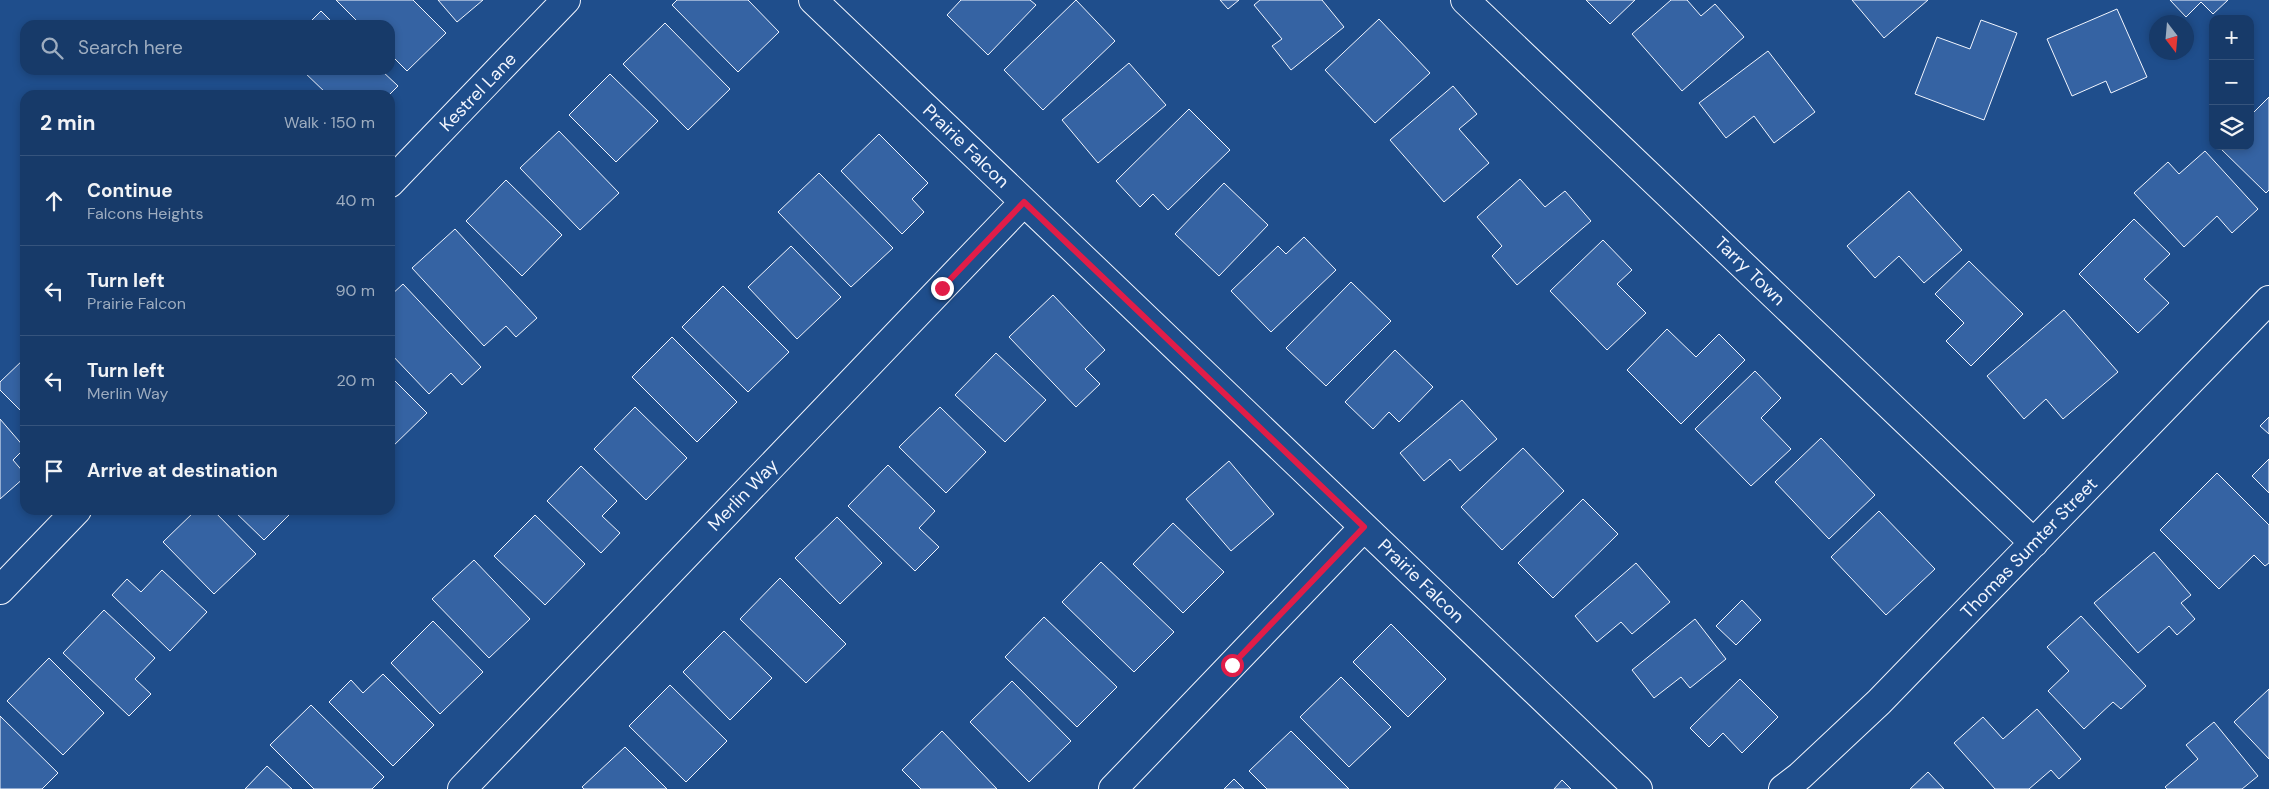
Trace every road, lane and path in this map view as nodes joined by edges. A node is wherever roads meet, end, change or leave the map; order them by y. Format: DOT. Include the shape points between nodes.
graph roads {
  1 [pos="566,0"];
  2 [pos="813,0"];
  3 [pos="1465,0"];
  4 [pos="395,179"];
  5 [pos="1024,202"];
  6 [pos="2269,300"];
  7 [pos="72,515"];
  8 [pos="1364,527"];
  9 [pos="2034,543"];
  10 [pos="0,590"];
  11 [pos="462,789"];
  12 [pos="1113,789"];
  13 [pos="1638,789"];
  14 [pos="1782,789"];
  1 -- 4 [label="street, Kestrel Lane"];
  2 -- 5 [label="street, Prairie Falcon"];
  3 -- 9 [label="street, Tarry Town"];
  5 -- 8 [label="street, Prairie Falcon"];
  5 -- 11 [label="street, Merlin Way"];
  6 -- 9 [label="street, Thomas Sumter Street"];
  7 -- 10 [label="street"];
  8 -- 12 [label="street"];
  8 -- 13 [label="street, Prairie Falcon"];
  9 -- 14 [label="street, Thomas Sumter Street" via="1879,702"];
}
